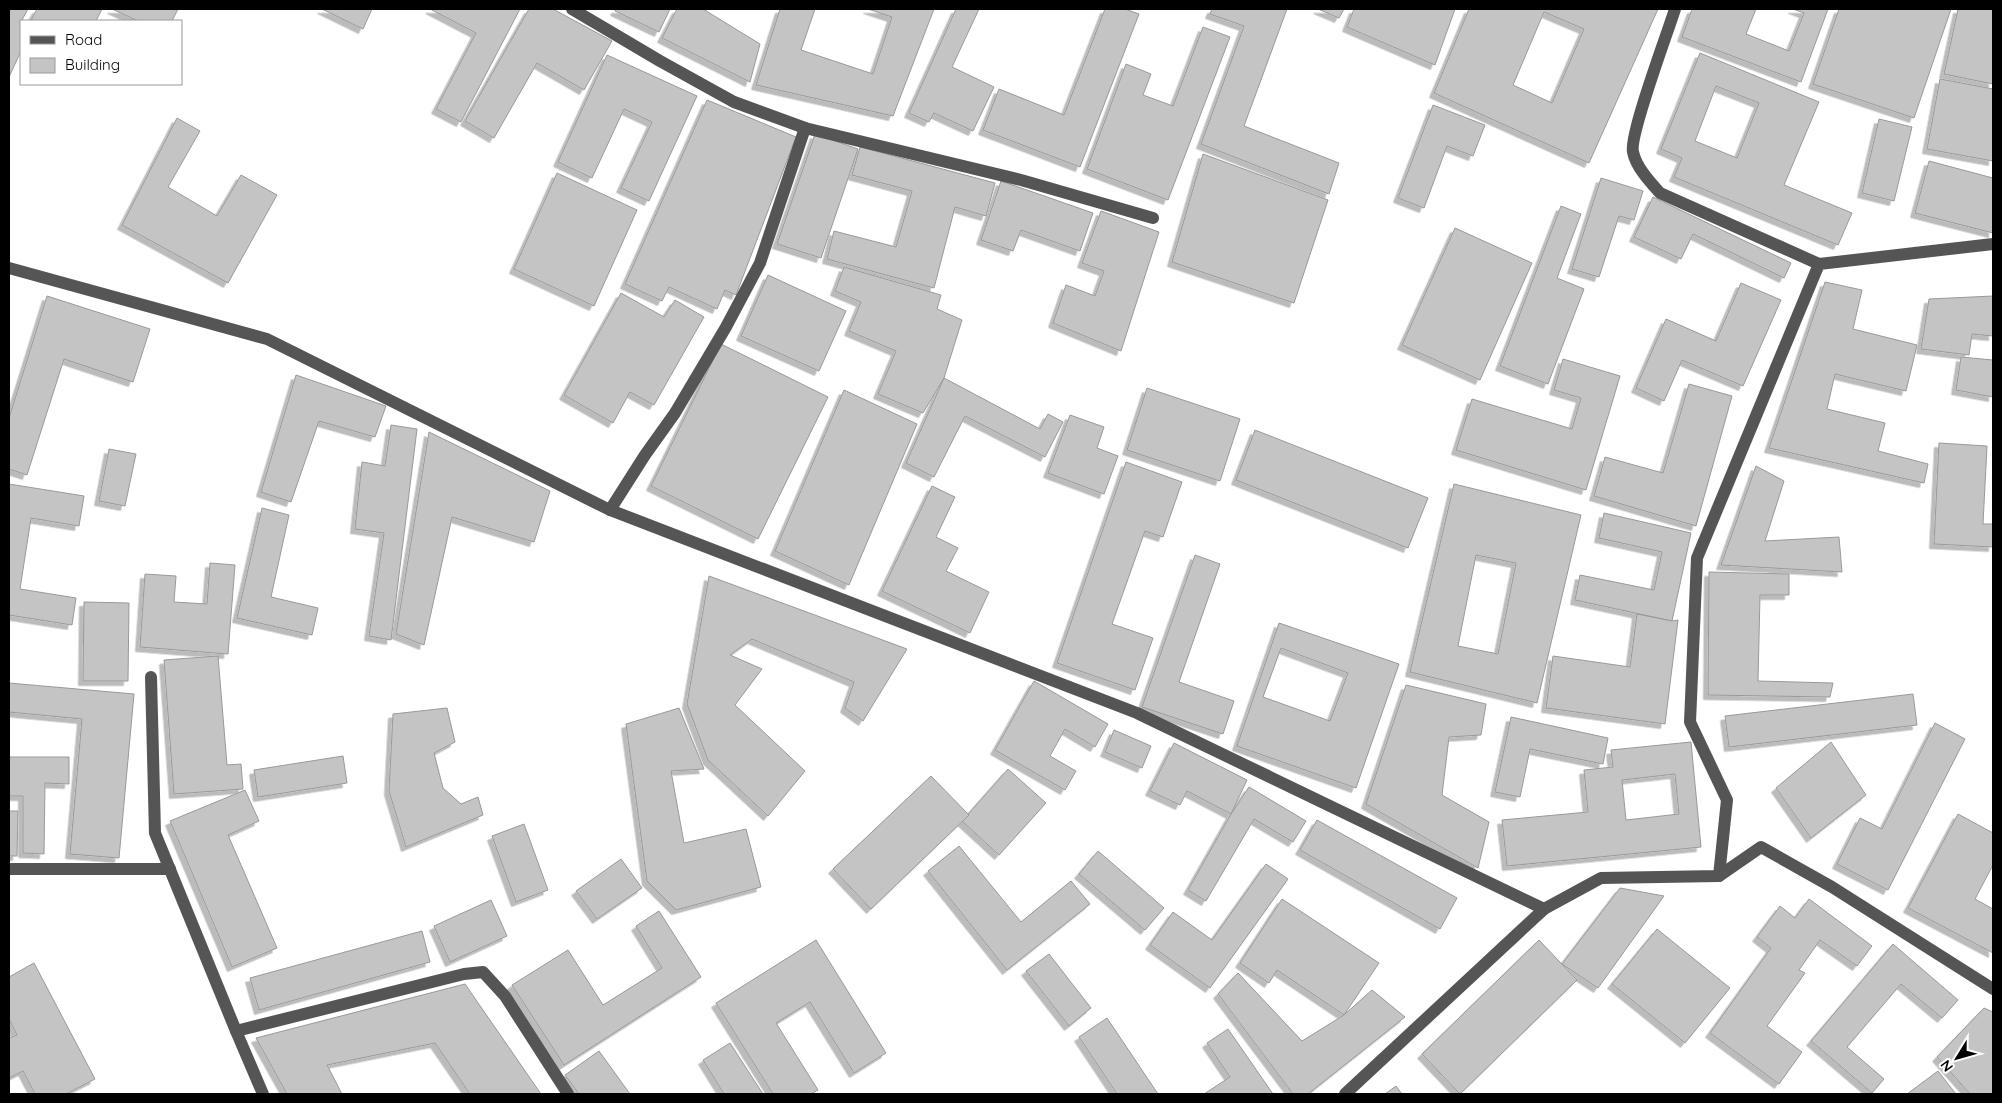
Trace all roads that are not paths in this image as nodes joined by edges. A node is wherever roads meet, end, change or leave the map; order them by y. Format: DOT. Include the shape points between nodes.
graph roads {
  1 [pos="572,9"];
  2 [pos="1675,9"];
  3 [pos="805,128"];
  4 [pos="1153,218"];
  5 [pos="1993,244"];
  6 [pos="1819,264"];
  7 [pos="9,268"];
  8 [pos="610,510"];
  9 [pos="151,677"];
  10 [pos="9,869"];
  11 [pos="170,869"];
  12 [pos="1719,876"];
  13 [pos="1544,909"];
  14 [pos="1993,989"];
  15 [pos="236,1031"];
  16 [pos="263,1094"];
  17 [pos="568,1094"];
  18 [pos="1345,1094"];
  1 -- 3 [label="street" via="734,102"];
  2 -- 6 [label="street" via="1636,126 1632,151 1645,176 1660,193"];
  3 -- 4 [label="street" via="1021,180"];
  3 -- 8 [label="street" via="760,263 679,405"];
  5 -- 6 [label="street"];
  6 -- 12 [label="street" via="1697,558 1690,722 1727,800"];
  7 -- 8 [label="street" via="267,339"];
  8 -- 13 [label="street" via="1138,713"];
  9 -- 11 [label="street" via="155,834"];
  10 -- 11 [label="street"];
  11 -- 15 [label="street"];
  12 -- 13 [label="street" via="1601,878"];
  12 -- 14 [label="street" via="1761,847 1832,887"];
  13 -- 18 [label="street"];
  15 -- 16 [label="street"];
  15 -- 17 [label="street" via="483,972 505,996"];
}
